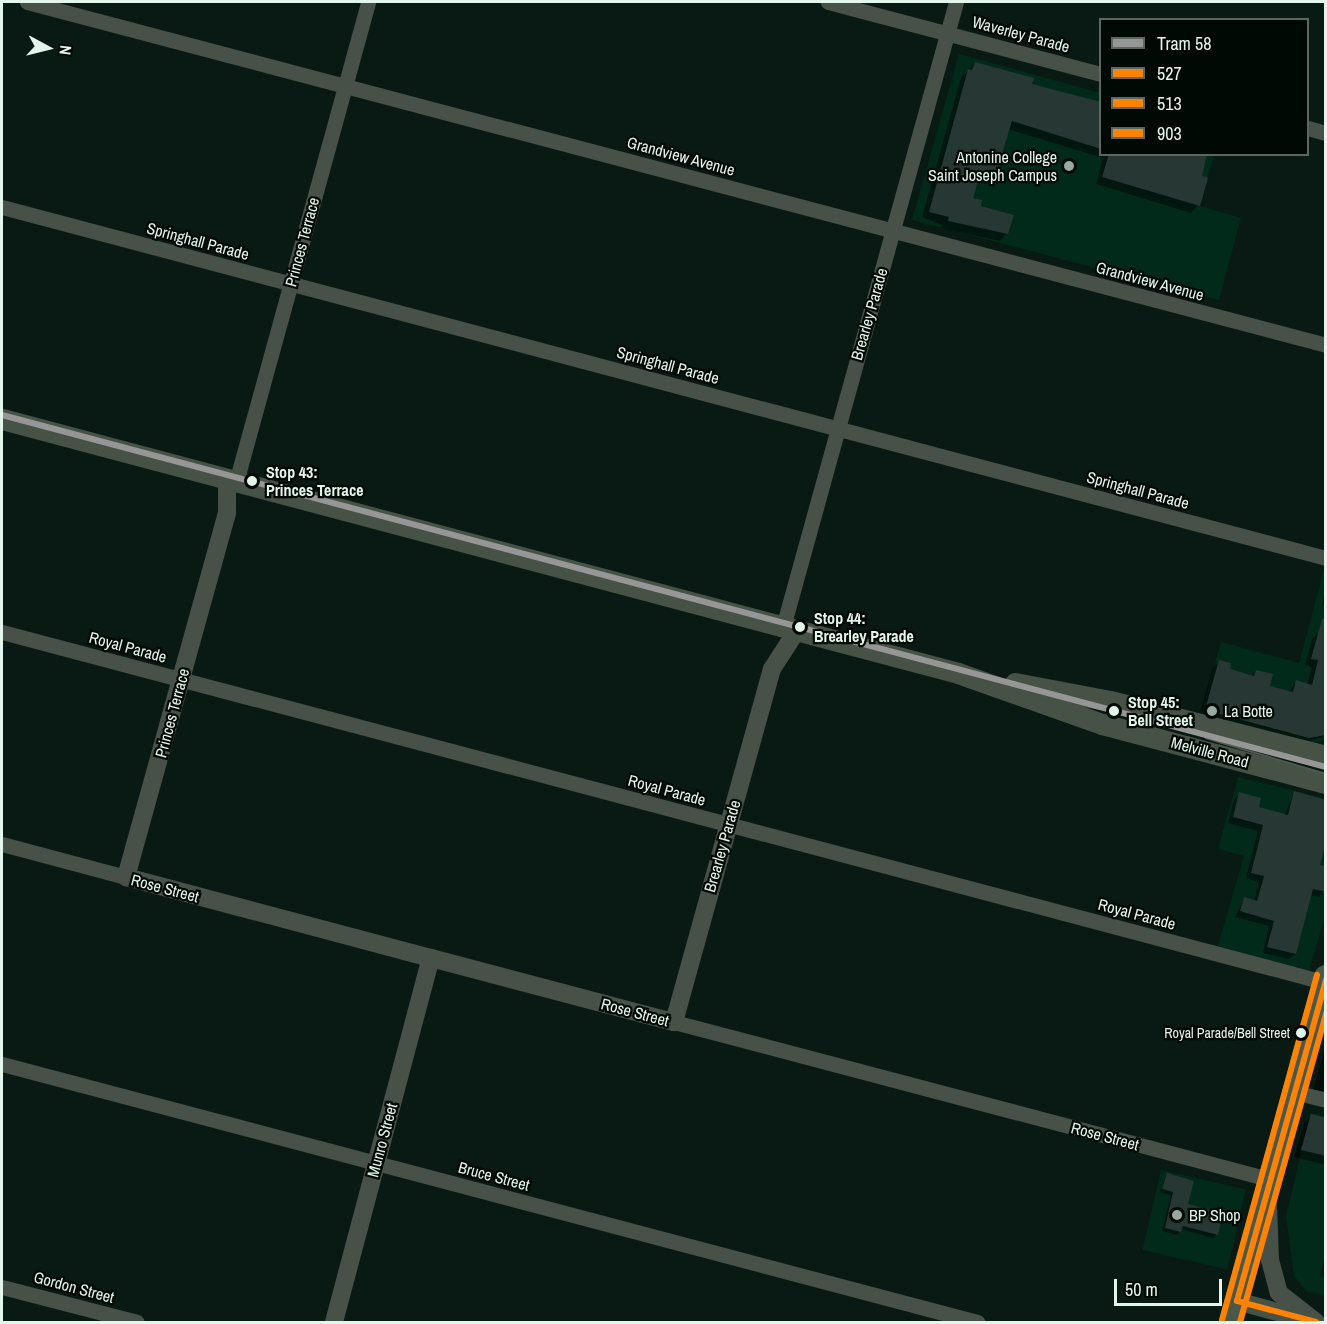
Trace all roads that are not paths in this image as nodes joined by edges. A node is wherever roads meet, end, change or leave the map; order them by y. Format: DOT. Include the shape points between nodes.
graph roads {
  1 [pos="27,2"];
  2 [pos="368,2"];
  3 [pos="828,2"];
  4 [pos="956,2"];
  5 [pos="948,33"];
  6 [pos="1099,73"];
  7 [pos="345,86"];
  8 [pos="1309,128"];
  9 [pos="1326,133"];
  10 [pos="2,207"];
  11 [pos="893,231"];
  12 [pos="291,284"];
  13 [pos="1326,345"];
  14 [pos="2,419"];
  15 [pos="838,429"];
  16 [pos="236,482"];
  17 [pos="1326,558"];
  18 [pos="783,627"];
  19 [pos="2,632"];
  20 [pos="772,669"];
  21 [pos="958,673"];
  22 [pos="181,679"];
  23 [pos="1320,752"];
  24 [pos="1326,783"];
  25 [pos="728,825"];
  26 [pos="2,844"];
  27 [pos="126,877"];
  28 [pos="431,958"];
  29 [pos="1325,980"];
  30 [pos="674,1022"];
  31 [pos="2,1065"];
  32 [pos="1294,1092"];
  33 [pos="1326,1100"];
  34 [pos="376,1164"];
  35 [pos="1269,1179"];
  36 [pos="2,1287"];
  37 [pos="1234,1312"];
  38 [pos="137,1323"];
  39 [pos="334,1323"];
  40 [pos="977,1323"];
  41 [pos="1316,1323"];
  1 -- 7 [label="street, Grandview Avenue"];
  2 -- 7 [label="street, Princes Terrace"];
  3 -- 5 [label="street, Waverley Parade"];
  4 -- 5 [label="street, Brearley Parade"];
  5 -- 6 [label="street, Waverley Parade"];
  5 -- 11 [label="street, Brearley Parade"];
  7 -- 11 [label="street, Grandview Avenue"];
  7 -- 12 [label="street, Princes Terrace"];
  8 -- 9 [label="street"];
  10 -- 12 [label="street, Springhall Parade"];
  11 -- 13 [label="street, Grandview Avenue"];
  11 -- 15 [label="street, Brearley Parade"];
  12 -- 15 [label="street, Springhall Parade"];
  12 -- 16 [label="street, Princes Terrace"];
  14 -- 16 [label="main road, Melville Road"];
  15 -- 17 [label="street, Springhall Parade"];
  15 -- 18 [label="street, Brearley Parade"];
  16 -- 18 [label="main road, Melville Road"];
  16 -- 22 [label="street, Princes Terrace"];
  18 -- 20 [label="street, Brearley Parade"];
  18 -- 20 [label="street, Brearley Parade" via="774,645"];
  18 -- 21 [label="main road, Melville Road"];
  19 -- 22 [label="street, Royal Parade"];
  20 -- 25 [label="street, Brearley Parade"];
  21 -- 23 [label="main road, Melville Road" via="1110,701"];
  21 -- 24 [label="main road, Melville Road" via="1084,719"];
  22 -- 25 [label="street, Royal Parade"];
  22 -- 27 [label="street, Princes Terrace"];
  25 -- 29 [label="street, Royal Parade"];
  25 -- 30 [label="street, Brearley Parade"];
  26 -- 27 [label="street, Rose Street"];
  27 -- 28 [label="street, Rose Street"];
  28 -- 30 [label="street, Rose Street"];
  28 -- 34 [label="street, Munro Street"];
  29 -- 32 [label="highway"];
  30 -- 35 [label="street, Rose Street"];
  31 -- 34 [label="street, Bruce Street"];
  32 -- 33 [label="street"];
  32 -- 35 [label="highway"];
  34 -- 39 [label="street, Munro Street"];
  34 -- 40 [label="street, Bruce Street"];
  35 -- 37 [label="highway"];
  35 -- 41 [label="street" via="1274,1280 1290,1305"];
  36 -- 38 [label="street, Gordon Street"];
  37 -- 41 [label="street"];
}
